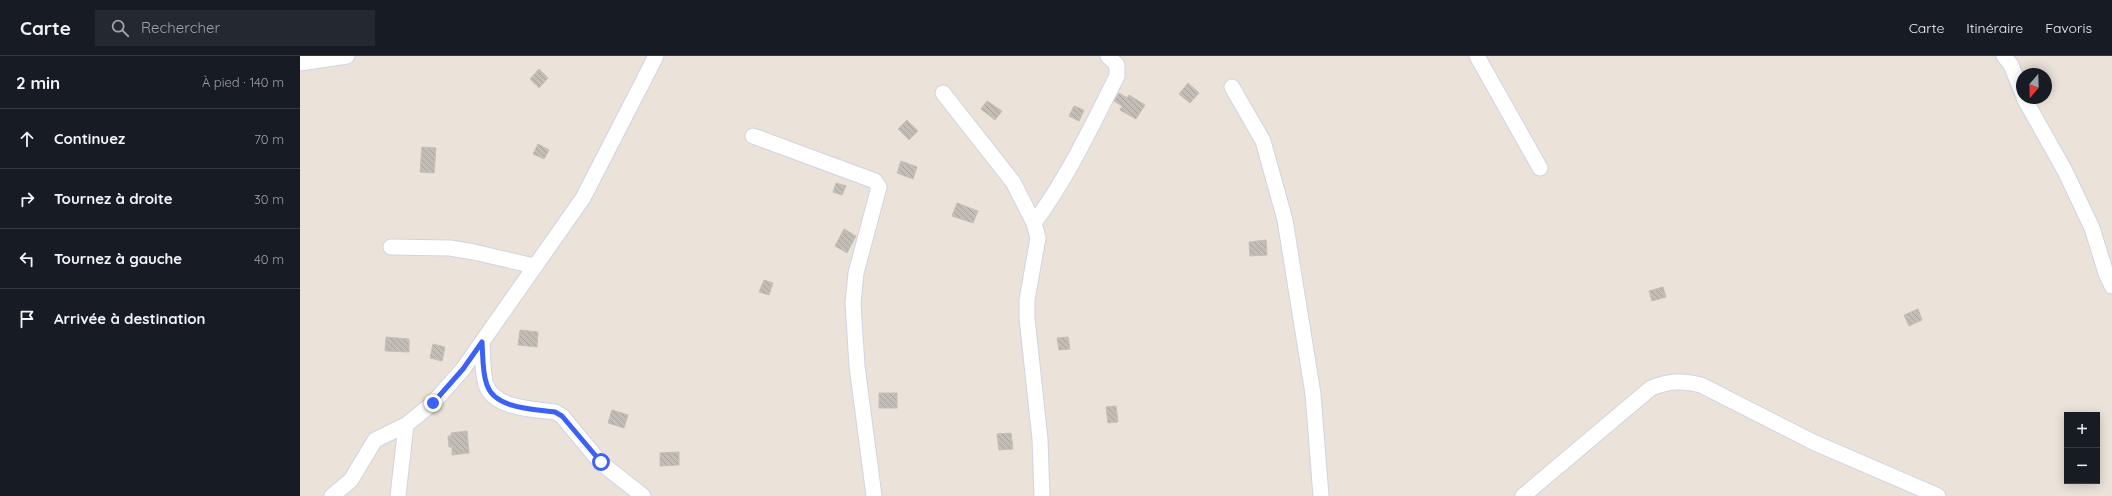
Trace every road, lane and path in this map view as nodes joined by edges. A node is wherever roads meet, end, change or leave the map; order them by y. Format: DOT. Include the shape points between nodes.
graph roads {
  1 [pos="347,56"];
  2 [pos="656,56"];
  3 [pos="1108,56"];
  4 [pos="1476,56"];
  5 [pos="2004,56"];
  6 [pos="300,63"];
  7 [pos="2016,76"];
  8 [pos="1232,87"];
  9 [pos="943,93"];
  10 [pos="2027,104"];
  11 [pos="753,136"];
  12 [pos="1540,168"];
  13 [pos="1034,223"];
  14 [pos="391,248"];
  15 [pos="534,266"];
  16 [pos="2112,286"];
  17 [pos="482,342"];
  18 [pos="406,425"];
  19 [pos="332,496"];
  20 [pos="398,496"];
  21 [pos="643,496"];
  22 [pos="874,496"];
  23 [pos="1042,496"];
  24 [pos="1321,496"];
  25 [pos="1523,496"];
  26 [pos="1938,496"];
  1 -- 6 [label="street"];
  2 -- 15 [label="street" via="583,198"];
  3 -- 13 [label="street" via="1117,65 1117,76 1072,165"];
  4 -- 12 [label="street"];
  5 -- 7 [label="street" via="2012,65"];
  8 -- 24 [label="street" via="1263,141 1285,220 1314,394"];
  9 -- 13 [label="street" via="1013,182"];
  10 -- 16 [label="street" via="2065,171 2092,228"];
  11 -- 22 [label="street" via="874,181 879,187 856,273 853,303 857,366"];
  13 -- 23 [label="street" via="1038,238 1026,318 1040,439"];
  14 -- 15 [label="street" via="450,248"];
  15 -- 17 [label="street"];
  17 -- 18 [label="street" via="463,369 433,403"];
  17 -- 21 [label="street" via="486,384 490,392 509,404 555,412 562,416 601,462"];
  18 -- 19 [label="street" via="375,440 351,480"];
  18 -- 20 [label="street"];
  25 -- 26 [label="street" via="1651,388 1667,382 1684,380 1701,385 1813,442"];
}
